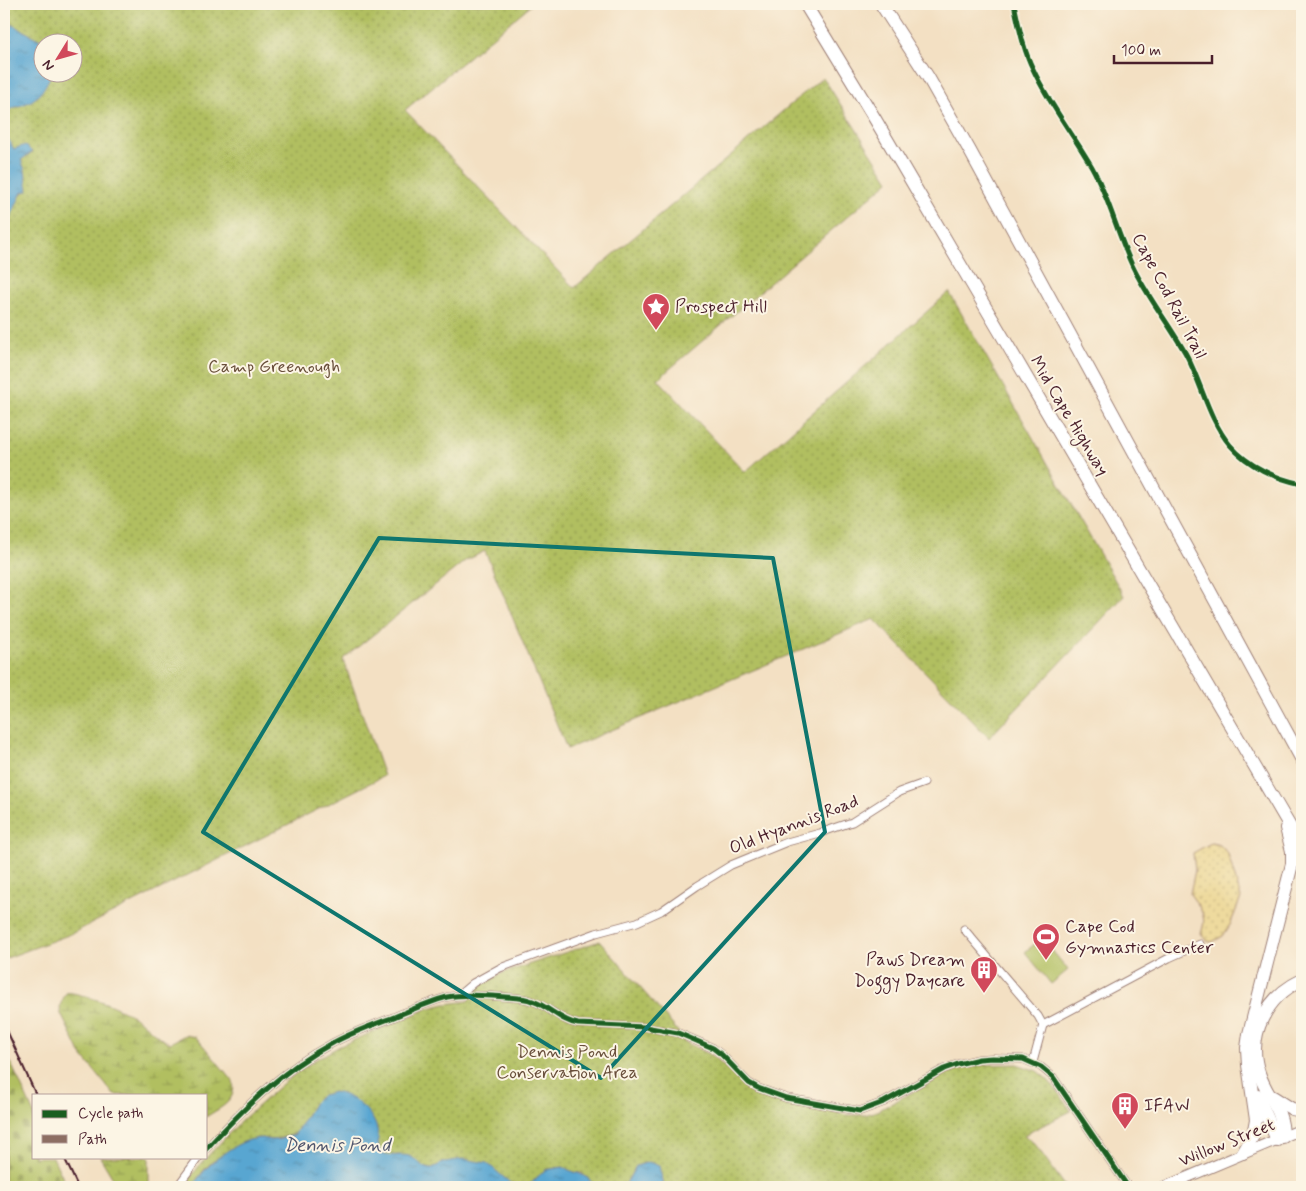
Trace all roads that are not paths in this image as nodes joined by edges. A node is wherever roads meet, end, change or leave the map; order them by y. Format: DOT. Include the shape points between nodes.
graph roads {
  1 [pos="804,4"];
  2 [pos="881,4"];
  3 [pos="1258,679"];
  4 [pos="1302,746"];
  5 [pos="1302,760"];
  6 [pos="924,783"];
  7 [pos="1278,805"];
  8 [pos="1302,847"];
  9 [pos="964,929"];
  10 [pos="1200,944"];
  11 [pos="1302,980"];
  12 [pos="459,996"];
  13 [pos="1043,1025"];
  14 [pos="1033,1062"];
  15 [pos="1250,1073"];
  16 [pos="1271,1095"];
  17 [pos="1302,1111"];
  18 [pos="1302,1129"];
  19 [pos="1280,1138"];
  20 [pos="208,1147"];
  21 [pos="1243,1154"];
  22 [pos="198,1158"];
  23 [pos="178,1187"];
  24 [pos="1128,1187"];
  25 [pos="1164,1187"];
  1 -- 7 [label="highway, Mid Cape Highway" via="875,119"];
  2 -- 3 [label="highway" via="970,151"];
  3 -- 4 [label="highway"];
  3 -- 5 [label="highway"];
  6 -- 12 [label="street, Old Hyannis Road" via="899,792 847,824 787,842 731,865 661,911 637,922 596,933 495,970"];
  7 -- 8 [label="highway, Mid Cape Highway"];
  7 -- 15 [label="highway" via="1290,844 1292,864 1249,1034"];
  9 -- 13 [label="street"];
  10 -- 13 [label="street"];
  11 -- 16 [label="highway" via="1276,998 1258,1032 1257,1064"];
  12 -- 14 [label="street" via="521,998 543,1004 574,1023 645,1027 678,1033 712,1048 749,1084 758,1088 786,1098 860,1111 958,1064 992,1058"];
  12 -- 20 [label="street" via="447,997 407,1012 326,1046 253,1100"];
  13 -- 14 [label="street"];
  14 -- 24 [label="street" via="1060,1086"];
  15 -- 19 [label="highway"];
  15 -- 21 [label="highway" via="1256,1120 1253,1136"];
  16 -- 17 [label="highway" via="1292,1109"];
  16 -- 19 [label="highway" via="1280,1112"];
  18 -- 19 [label="main road, Willow Street"];
  19 -- 21 [label="main road, Willow Street"];
  21 -- 25 [label="main road, Willow Street"];
  22 -- 23 [label="street"];
}
